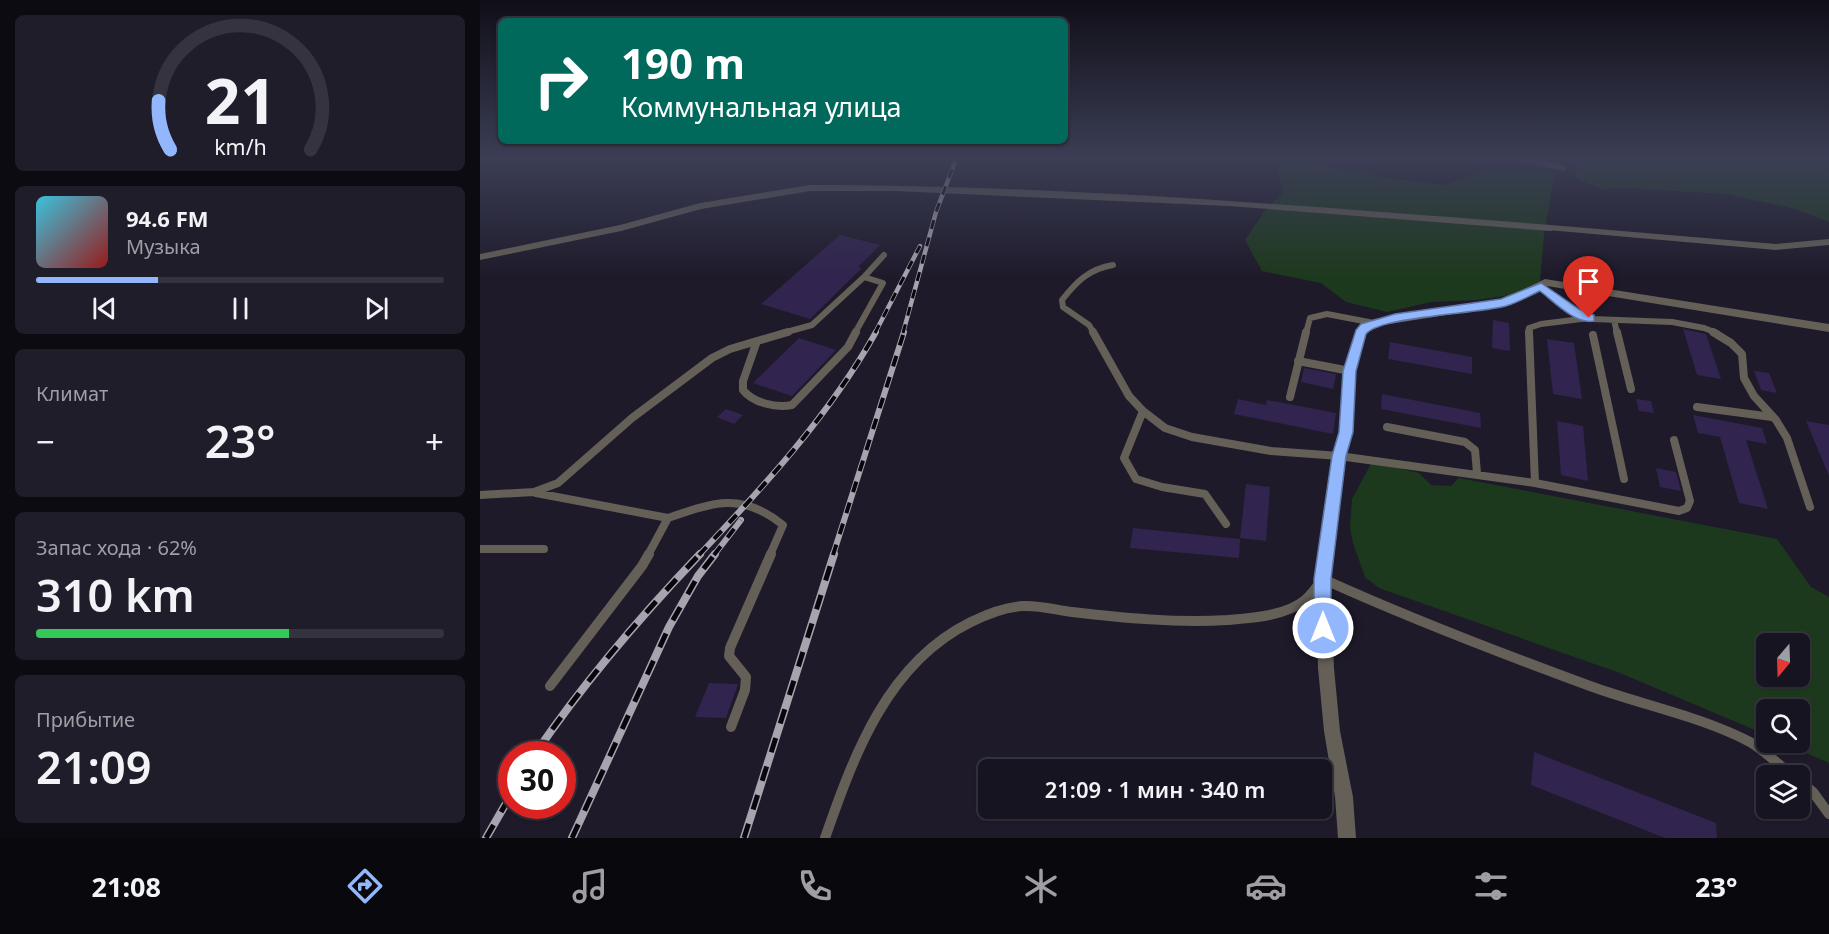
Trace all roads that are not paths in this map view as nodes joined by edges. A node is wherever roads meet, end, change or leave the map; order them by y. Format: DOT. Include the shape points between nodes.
graph roads {
  1 [pos="748,198"];
  2 [pos="1120,198"];
  3 [pos="1829,242"];
  4 [pos="884,255"];
  5 [pos="480,257"];
  6 [pos="1113,265"];
  7 [pos="864,277"];
  8 [pos="1543,284"];
  9 [pos="1589,318"];
  10 [pos="1614,320"];
  11 [pos="1374,323"];
  12 [pos="1829,328"];
  13 [pos="1593,334"];
  14 [pos="757,341"];
  15 [pos="1298,361"];
  16 [pos="1350,371"];
  17 [pos="1631,389"];
  18 [pos="1290,397"];
  19 [pos="1697,407"];
  20 [pos="1143,411"];
  21 [pos="1772,417"];
  22 [pos="1387,427"];
  23 [pos="1674,440"];
  24 [pos="1339,456"];
  25 [pos="1477,473"];
  26 [pos="1624,478"];
  27 [pos="1535,483"];
  28 [pos="534,492"];
  29 [pos="480,495"];
  30 [pos="1809,507"];
  31 [pos="668,518"];
  32 [pos="1226,524"];
  33 [pos="480,549"];
  34 [pos="544,549"];
  35 [pos="1323,579"];
  36 [pos="550,687"];
  37 [pos="731,727"];
  38 [pos="1779,765"];
  39 [pos="1810,789"];
  40 [pos="1829,814"];
  41 [pos="825,838"];
  42 [pos="1347,838"];
  1 -- 5 [label="street"];
  2 -- 3 [label="street" via="1229,203 1776,247"];
  4 -- 7 [label="lane"];
  6 -- 20 [label="lane" via="1095,267 1081,276 1062,300 1063,307 1089,325 1129,396"];
  7 -- 14 [label="lane" via="812,325"];
  7 -- 14 [label="lane" via="883,283 848,347 792,405 771,405 746,394 743,375 750,366"];
  8 -- 9 [label="lane" via="1574,311"];
  8 -- 11 [label="street" via="1503,303"];
  8 -- 12 [label="street"];
  9 -- 10 [label="lane"];
  9 -- 27 [label="lane" via="1529,328"];
  10 -- 17 [label="lane"];
  10 -- 21 [label="lane" via="1670,322 1720,334 1742,354 1745,380"];
  11 -- 15 [label="lane" via="1328,314 1313,316 1308,321"];
  11 -- 16 [label="street" via="1360,333"];
  13 -- 26 [label="lane"];
  14 -- 28 [label="lane" via="712,358 632,418 558,483"];
  15 -- 16 [label="lane"];
  15 -- 18 [label="lane"];
  16 -- 24 [label="street" via="1346,432"];
  19 -- 21 [label="lane"];
  20 -- 24 [label="lane" via="1165,428 1192,437 1270,451"];
  20 -- 32 [label="lane" via="1124,458 1136,479 1205,494"];
  21 -- 30 [label="lane" via="1786,438"];
  22 -- 25 [label="lane" via="1465,442 1475,450"];
  23 -- 27 [label="lane" via="1690,501 1687,508 1679,511"];
  24 -- 25 [label="lane"];
  24 -- 35 [label="street"];
  25 -- 27 [label="lane"];
  28 -- 29 [label="lane"];
  28 -- 31 [label="lane"];
  31 -- 36 [label="lane" via="642,566"];
  31 -- 37 [label="lane" via="707,504 746,503 783,525 730,648 729,656 746,677"];
  33 -- 34 [label="lane"];
  35 -- 38 [label="lane" via="1529,664 1719,729 1751,743"];
  35 -- 41 [label="lane" via="1304,601 1276,612 1233,620 1183,622 1022,606 969,621 936,641 891,691 865,734"];
  35 -- 42 [label="street" via="1326,668"];
  39 -- 40 [label="lane"];
}
